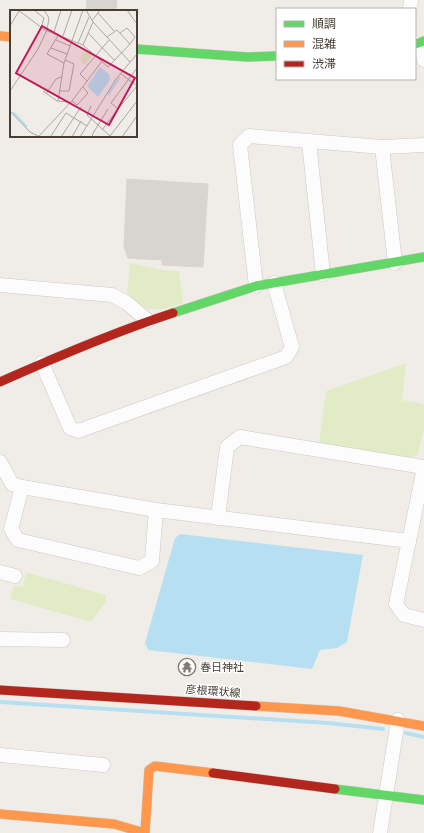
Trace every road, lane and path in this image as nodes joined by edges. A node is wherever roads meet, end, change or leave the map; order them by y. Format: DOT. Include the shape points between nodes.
graph roads {
  1 [pos="0,36"];
  2 [pos="10,37"];
  3 [pos="416,45"];
  4 [pos="137,50"];
  5 [pos="276,56"];
  6 [pos="424,60"];
  7 [pos="309,142"];
  8 [pos="424,145"];
  9 [pos="382,148"];
  10 [pos="424,257"];
  11 [pos="395,263"];
  12 [pos="323,274"];
  13 [pos="274,284"];
  14 [pos="0,285"];
  15 [pos="256,286"];
  16 [pos="148,321"];
  17 [pos="42,363"];
  18 [pos="0,382"];
  19 [pos="424,467"];
  20 [pos="2,470"];
  21 [pos="22,486"];
  22 [pos="156,510"];
  23 [pos="218,518"];
  24 [pos="409,541"];
  25 [pos="0,572"];
  26 [pos="15,576"];
  27 [pos="424,620"];
  28 [pos="0,639"];
  29 [pos="63,640"];
  30 [pos="0,690"];
  31 [pos="398,720"];
  32 [pos="424,726"];
  33 [pos="0,755"];
  34 [pos="103,765"];
  35 [pos="386,795"];
  36 [pos="424,800"];
  37 [pos="0,814"];
  38 [pos="146,833"];
  39 [pos="380,833"];
  1 -- 2 [label="street"];
  3 -- 6 [label="street"];
  4 -- 5 [label="street" via="247,57"];
  7 -- 9 [label="street"];
  7 -- 12 [label="street"];
  7 -- 15 [label="street" via="249,136 240,145"];
  8 -- 9 [label="street"];
  9 -- 11 [label="street"];
  10 -- 11 [label="street"];
  11 -- 12 [label="street"];
  12 -- 13 [label="street"];
  13 -- 15 [label="street"];
  13 -- 17 [label="street" via="292,347 286,357 78,431 70,428"];
  14 -- 16 [label="street" via="112,296 127,303"];
  15 -- 16 [label="street"];
  16 -- 17 [label="street"];
  17 -- 18 [label="street"];
  19 -- 23 [label="street" via="240,437 227,447"];
  19 -- 24 [label="street"];
  20 -- 21 [label="street" via="12,484"];
  21 -- 22 [label="street"];
  21 -- 22 [label="street" via="11,530 18,540 140,568 152,560"];
  22 -- 23 [label="street"];
  23 -- 24 [label="street"];
  24 -- 27 [label="street" via="396,604 404,615"];
  25 -- 26 [label="street"];
  28 -- 29 [label="street"];
  30 -- 31 [label="street, 彦根環状線" via="339,711"];
  31 -- 32 [label="street, 彦根環状線"];
  31 -- 35 [label="street"];
  33 -- 34 [label="street"];
  35 -- 36 [label="street"];
  35 -- 38 [label="street" via="155,766 149,770"];
  35 -- 39 [label="street"];
  37 -- 38 [label="street" via="114,824"];
}
